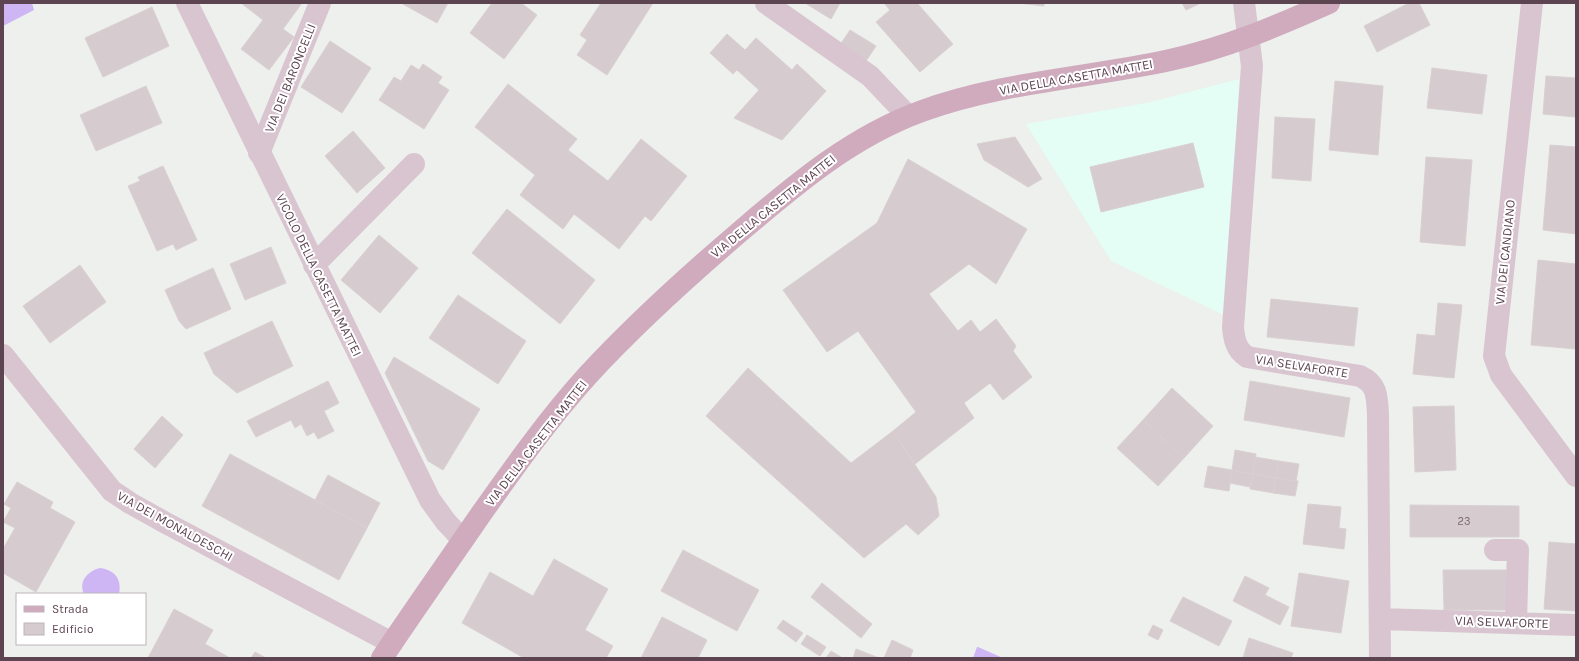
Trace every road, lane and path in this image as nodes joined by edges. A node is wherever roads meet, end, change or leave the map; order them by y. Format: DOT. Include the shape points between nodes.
graph roads {
  1 [pos="187,3"];
  2 [pos="320,3"];
  3 [pos="766,3"];
  4 [pos="1244,3"];
  5 [pos="1328,3"];
  6 [pos="1532,3"];
  7 [pos="1249,37"];
  8 [pos="908,116"];
  9 [pos="259,153"];
  10 [pos="414,164"];
  11 [pos="314,265"];
  12 [pos="3,355"];
  13 [pos="1576,476"];
  14 [pos="463,540"];
  15 [pos="1495,550"];
  16 [pos="1380,619"];
  17 [pos="1516,622"];
  18 [pos="1576,625"];
  19 [pos="387,650"];
  20 [pos="1380,658"];
  1 -- 9 [label="street, VICOLO DELLA CASETTA MATTEI"];
  2 -- 9 [label="street, VIA DEI BARONCELLI"];
  3 -- 8 [label="street" via="870,76"];
  4 -- 7 [label="street, VIA SELVAFORTE"];
  5 -- 7 [label="main road, VIA DELLA CASETTA MATTEI"];
  6 -- 13 [label="street, VIA DEI CANDIANO" via="1494,356 1501,375"];
  7 -- 8 [label="main road, VIA DELLA CASETTA MATTEI" via="1167,61 1003,89"];
  7 -- 16 [label="street, VIA SELVAFORTE" via="1252,66 1234,337 1238,348 1247,357 1360,376 1374,387 1377,393 1378,423"];
  8 -- 14 [label="main road, VIA DELLA CASETTA MATTEI" via="867,135 813,172 757,216 667,295 588,376 552,418"];
  9 -- 11 [label="street, VICOLO DELLA CASETTA MATTEI"];
  10 -- 11 [label="street"];
  11 -- 14 [label="street, VICOLO DELLA CASETTA MATTEI" via="430,500"];
  12 -- 19 [label="street, VIA DEI MONALDESCHI" via="112,491"];
  14 -- 19 [label="main road, VIA DELLA CASETTA MATTEI"];
  15 -- 17 [label="street" via="1518,550"];
  16 -- 17 [label="street, VIA SELVAFORTE"];
  16 -- 20 [label="street, VIA SELVAFORTE"];
  17 -- 18 [label="street, VIA SELVAFORTE"];
}
